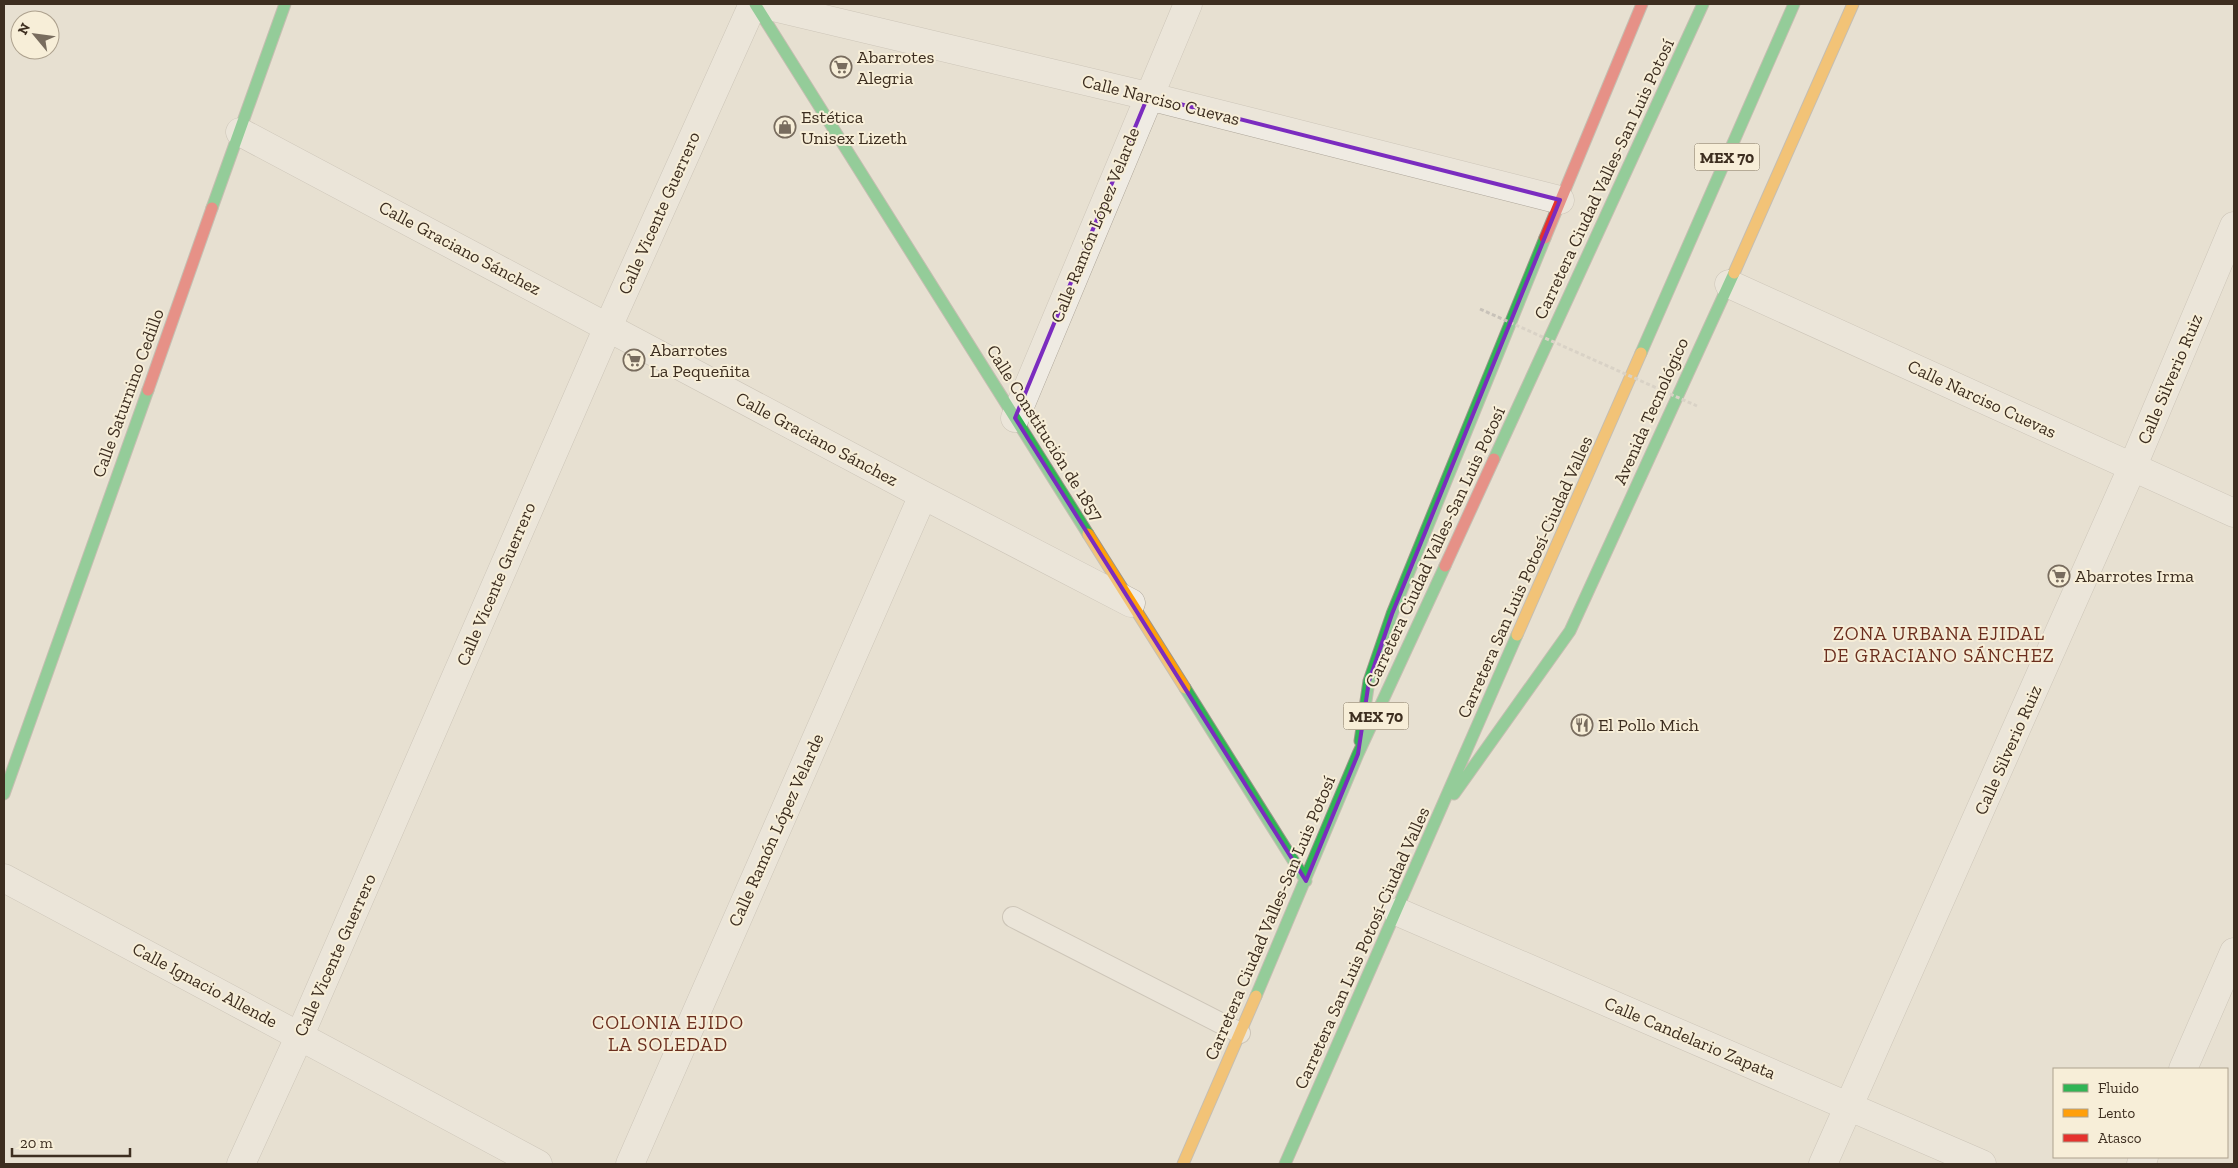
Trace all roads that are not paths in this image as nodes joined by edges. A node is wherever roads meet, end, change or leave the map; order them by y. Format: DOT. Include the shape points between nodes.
graph roads {
  1 [pos="285,4"];
  2 [pos="754,4"];
  3 [pos="761,4"];
  4 [pos="1188,4"];
  5 [pos="1642,4"];
  6 [pos="1704,4"];
  7 [pos="1794,4"];
  8 [pos="1853,4"];
  9 [pos="1148,96"];
  10 [pos="240,132"];
  11 [pos="1560,200"];
  12 [pos="2234,226"];
  13 [pos="1729,284"];
  14 [pos="608,327"];
  15 [pos="1015,418"];
  16 [pos="2132,468"];
  17 [pos="923,495"];
  18 [pos="2234,514"];
  19 [pos="1131,603"];
  20 [pos="1358,754"];
  21 [pos="4,794"];
  22 [pos="1442,811"];
  23 [pos="4,878"];
  24 [pos="1306,881"];
  25 [pos="1398,912"];
  26 [pos="1013,917"];
  27 [pos="2234,952"];
  28 [pos="1240,1032"];
  29 [pos="300,1036"];
  30 [pos="2183,1068"];
  31 [pos="1849,1107"];
  32 [pos="241,1164"];
  33 [pos="538,1164"];
  34 [pos="630,1164"];
  35 [pos="1183,1164"];
  36 [pos="1285,1164"];
  37 [pos="1823,1164"];
  38 [pos="1982,1164"];
  1 -- 10 [label="street, Calle Saturnino Cedillo"];
  2 -- 14 [label="street, Calle Vicente Guerrero"];
  2 -- 15 [label="street, Calle Constitución de 1857"];
  3 -- 9 [label="street, Calle Narciso Cuevas"];
  4 -- 9 [label="street, Calle Ramón López Velarde"];
  5 -- 11 [label="street"];
  6 -- 20 [label="street, Carretera Ciudad Valles-San Luis Potosí / MEX 70"];
  7 -- 22 [label="street, Carretera San Luis Potosí-Ciudad Valles / MEX 70"];
  8 -- 13 [label="street, Avenida Tecnológico"];
  9 -- 11 [label="street, Calle Narciso Cuevas"];
  9 -- 15 [label="street, Calle Ramón López Velarde"];
  10 -- 14 [label="street, Calle Graciano Sánchez"];
  10 -- 21 [label="street, Calle Saturnino Cedillo"];
  11 -- 20 [label="street" via="1392,614 1369,681"];
  12 -- 16 [label="street, Calle Silverio Ruiz"];
  13 -- 16 [label="street, Calle Narciso Cuevas"];
  13 -- 22 [label="street, Avenida Tecnológico" via="1570,631"];
  14 -- 17 [label="street, Calle Graciano Sánchez"];
  14 -- 29 [label="street, Calle Vicente Guerrero"];
  15 -- 19 [label="street, Calle Constitución de 1857"];
  16 -- 18 [label="street, Calle Narciso Cuevas"];
  16 -- 31 [label="street, Calle Silverio Ruiz"];
  17 -- 19 [label="street, Calle Graciano Sánchez"];
  17 -- 34 [label="street, Calle Ramón López Velarde"];
  19 -- 24 [label="street, Calle Constitución de 1857"];
  20 -- 24 [label="street, Carretera Ciudad Valles-San Luis Potosí / MEX 70"];
  22 -- 25 [label="street, Carretera San Luis Potosí-Ciudad Valles / MEX 70"];
  23 -- 29 [label="street, Calle Ignacio Allende"];
  24 -- 28 [label="street, Carretera Ciudad Valles-San Luis Potosí / MEX 70"];
  25 -- 31 [label="street, Calle Candelario Zapata"];
  25 -- 36 [label="street, Carretera San Luis Potosí-Ciudad Valles / MEX 70"];
  26 -- 28 [label="lane"];
  27 -- 30 [label="street"];
  28 -- 35 [label="street, Carretera Ciudad Valles-San Luis Potosí / MEX 70"];
  29 -- 32 [label="street, Calle Vicente Guerrero"];
  29 -- 33 [label="street, Calle Ignacio Allende"];
  31 -- 37 [label="street, Calle Silverio Ruiz"];
  31 -- 38 [label="street, Calle Candelario Zapata"];
}
